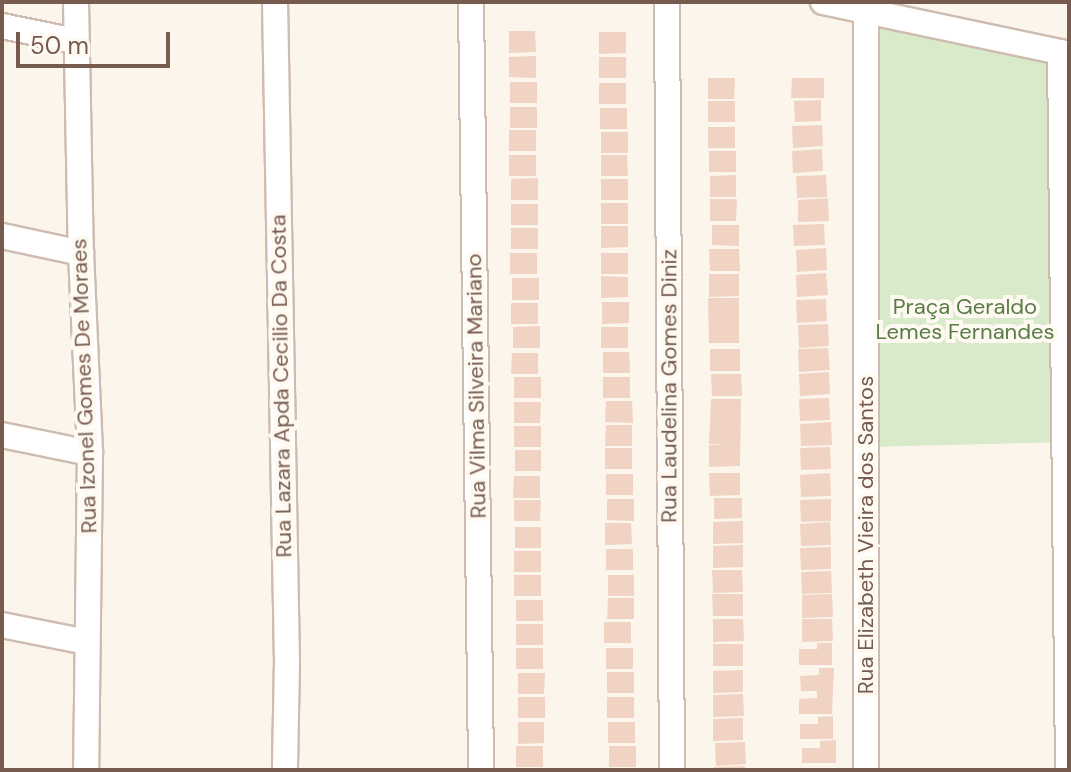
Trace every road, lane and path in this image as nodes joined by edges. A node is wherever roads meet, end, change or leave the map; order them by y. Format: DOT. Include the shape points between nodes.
graph roads {
  1 [pos="76,2"];
  2 [pos="275,2"];
  3 [pos="471,2"];
  4 [pos="667,2"];
  5 [pos="823,2"];
  6 [pos="866,11"];
  7 [pos="2,26"];
  8 [pos="75,41"];
  9 [pos="1064,53"];
  10 [pos="2,236"];
  11 [pos="81,253"];
  12 [pos="2,435"];
  13 [pos="90,453"];
  14 [pos="2,625"];
  15 [pos="87,642"];
  16 [pos="86,770"];
  17 [pos="285,770"];
  18 [pos="481,770"];
  19 [pos="672,770"];
  20 [pos="866,770"];
  21 [pos="1068,770"];
  1 -- 8 [label="street, Rua Izonel Gomes De Moraes"];
  2 -- 17 [label="street, Rua Lazara Apda Cecilio Da Costa"];
  3 -- 18 [label="street, Rua Vilma Silveira Mariano"];
  4 -- 19 [label="street, Rua Laudelina Gomes Diniz"];
  5 -- 6 [label="street"];
  6 -- 9 [label="street"];
  6 -- 20 [label="street, Rua Elizabeth Vieira dos Santos"];
  7 -- 8 [label="street"];
  8 -- 11 [label="street, Rua Izonel Gomes De Moraes"];
  9 -- 21 [label="street"];
  10 -- 11 [label="street"];
  11 -- 13 [label="street, Rua Izonel Gomes De Moraes"];
  12 -- 13 [label="street"];
  13 -- 15 [label="street, Rua Izonel Gomes De Moraes"];
  14 -- 15 [label="street"];
  15 -- 16 [label="street, Rua Izonel Gomes De Moraes"];
}
